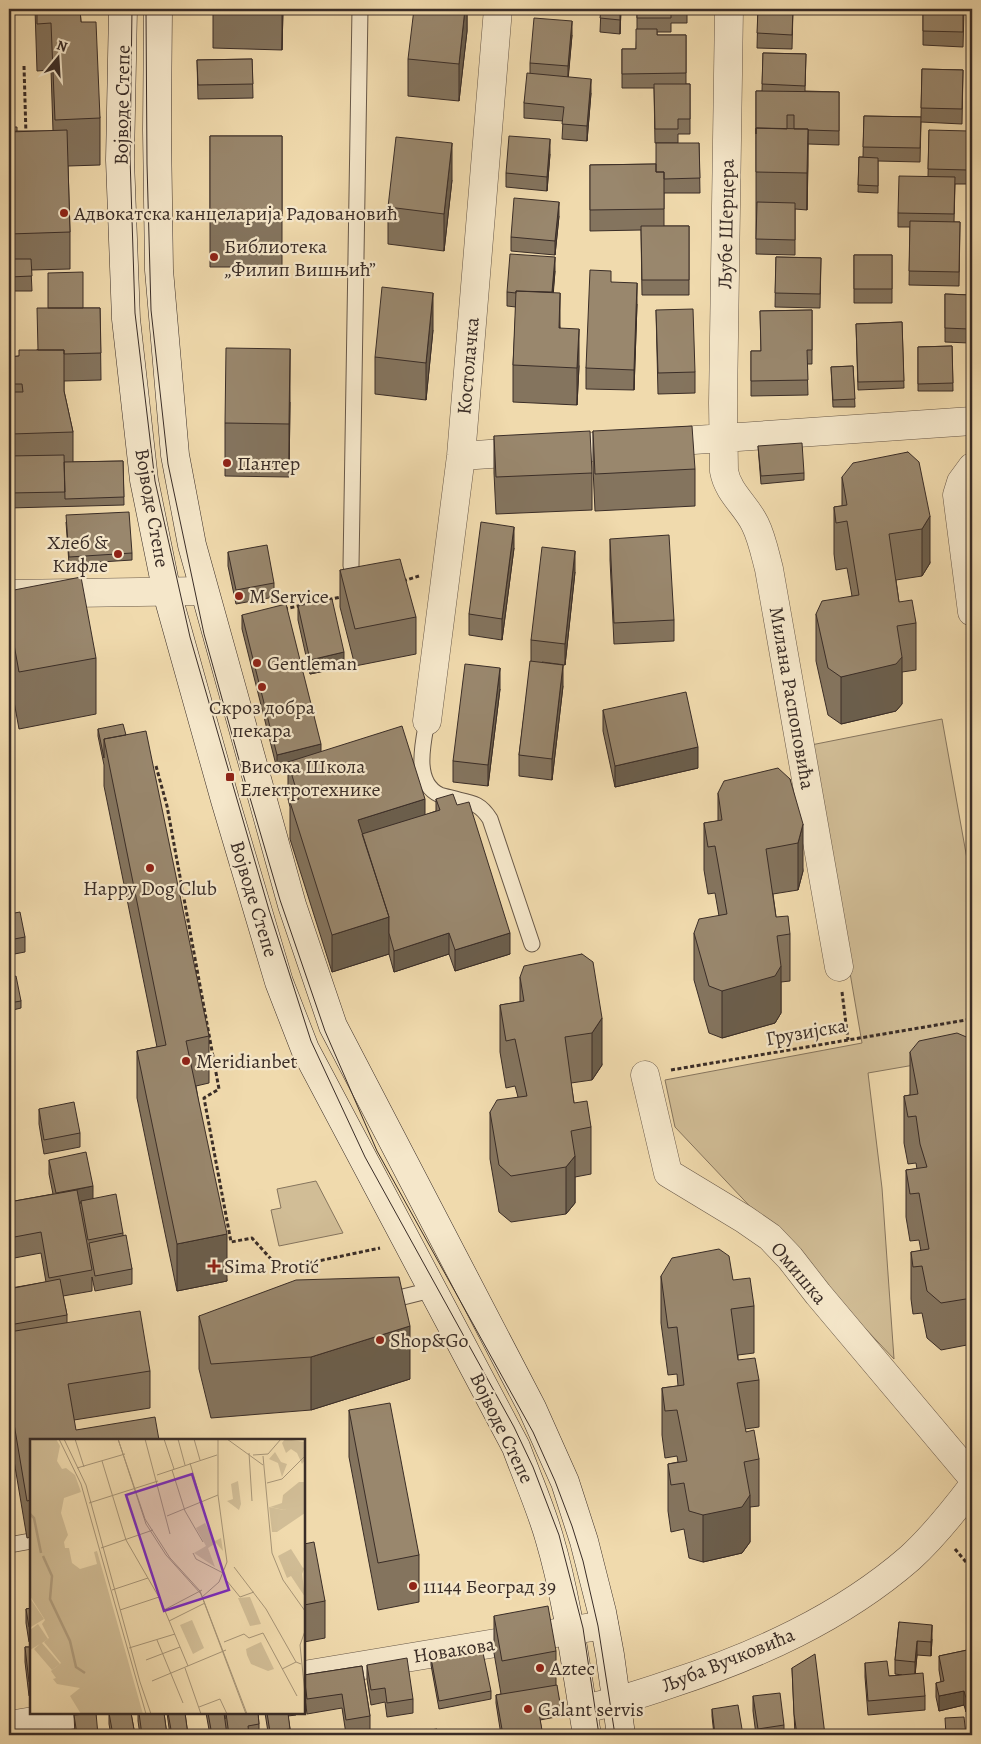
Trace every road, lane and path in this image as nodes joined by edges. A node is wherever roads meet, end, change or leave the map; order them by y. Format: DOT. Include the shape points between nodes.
graph roads {
  1 [pos="123,9"];
  2 [pos="158,9"];
  3 [pos="360,9"];
  4 [pos="498,9"];
  5 [pos="729,9"];
  6 [pos="24,66"];
  7 [pos="26,141"];
  8 [pos="972,421"];
  9 [pos="723,439"];
  10 [pos="461,456"];
  11 [pos="972,467"];
  12 [pos="351,566"];
  13 [pos="446,568"];
  14 [pos="400,582"];
  15 [pos="204,591"];
  16 [pos="167,593"];
  17 [pos="9,594"];
  18 [pos="346,595"];
  19 [pos="276,610"];
  20 [pos="972,612"];
  21 [pos="427,721"];
  22 [pos="156,766"];
  23 [pos="532,944"];
  24 [pos="839,967"];
  25 [pos="972,1019"];
  26 [pos="848,1040"];
  27 [pos="645,1075"];
  28 [pos="384,1247"];
  29 [pos="430,1287"];
  30 [pos="371,1305"];
  31 [pos="972,1477"];
  32 [pos="972,1487"];
  33 [pos="30,1541"];
  34 [pos="9,1545"];
  35 [pos="604,1625"];
  36 [pos="570,1630"];
  37 [pos="305,1675"];
  38 [pos="617,1701"];
  39 [pos="583,1709"];
  40 [pos="76,1714"];
  41 [pos="9,1725"];
  42 [pos="587,1735"];
  43 [pos="621,1735"];
  1 -- 16 [label="street, Војводе Степе" via="120,160 126,319 143,474"];
  2 -- 15 [label="street, Војводе Степе" via="161,290 174,455"];
  3 -- 12 [label="lane"];
  4 -- 10 [label="street, Костолачка"];
  5 -- 9 [label="street, Љубе Шерцера"];
  6 -- 7 [label="path"];
  8 -- 9 [label="street"];
  9 -- 10 [label="street"];
  9 -- 24 [label="street, Милана Распоповића" via="725,480 754,523 769,569"];
  10 -- 13 [label="street, Костолачка"];
  11 -- 20 [label="street" via="957,495"];
  13 -- 14 [label="path"];
  13 -- 21 [label="street, Костолачка"];
  15 -- 16 [label="street"];
  15 -- 35 [label="street, Војводе Степе" via="292,905 333,1026 536,1416 568,1490"];
  16 -- 17 [label="street"];
  16 -- 29 [label="street, Војводе Степе" via="279,982 304,1049"];
  18 -- 19 [label="path"];
  21 -- 23 [label="lane" via="421,755 428,784 439,794 483,808 490,818"];
  22 -- 28 [label="path" via="167,806 219,1089 204,1098 231,1242 252,1238 280,1269"];
  24 -- 26 [label="path"];
  25 -- 26 [label="path, Грузијска"];
  26 -- 27 [label="path, Грузијска"];
  27 -- 31 [label="street, Омишка" via="668,1173 770,1237"];
  29 -- 30 [label="lane" via="419,1293"];
  29 -- 36 [label="street, Војводе Степе" via="516,1447 549,1538"];
  32 -- 38 [label="street, Љуба Вучковића" via="939,1529 910,1558 877,1584 826,1616 752,1654"];
  33 -- 34 [label="lane"];
  35 -- 36 [label="street, Новакова"];
  35 -- 38 [label="street, Војводе Степе"];
  36 -- 37 [label="street, Новакова"];
  36 -- 39 [label="street, Војводе Степе"];
  38 -- 39 [label="street, Љуба Вучковића"];
  38 -- 43 [label="street, Војводе Степе"];
  39 -- 42 [label="street, Војводе Степе"];
  40 -- 41 [label="street"];
}
